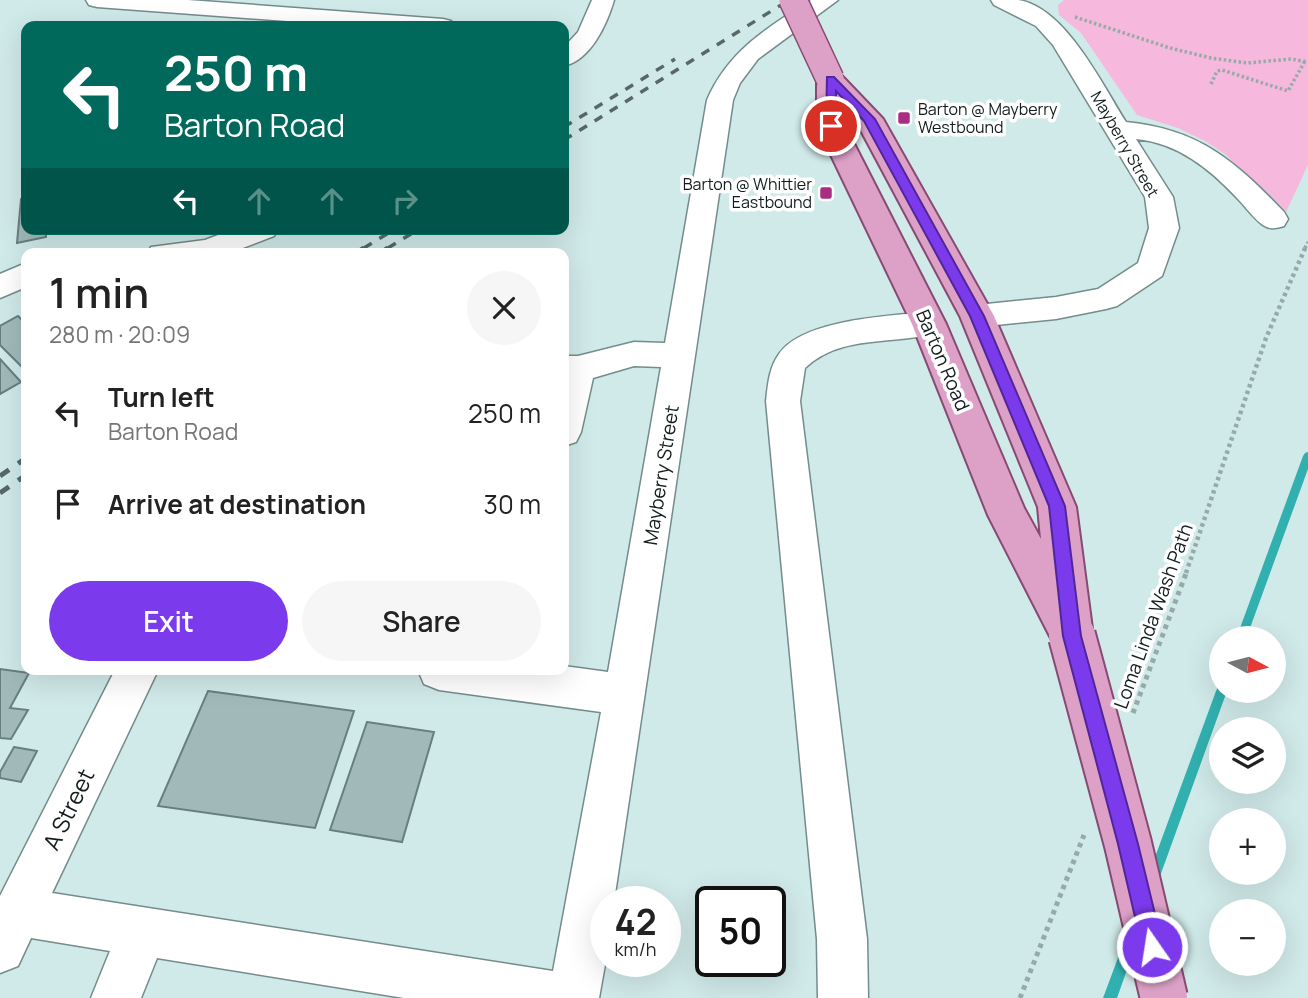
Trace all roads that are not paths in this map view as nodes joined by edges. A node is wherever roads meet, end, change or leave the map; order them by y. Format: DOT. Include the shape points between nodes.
graph roads {
  1 [pos="97,0"];
  2 [pos="603,0"];
  3 [pos="793,0"];
  4 [pos="827,0"];
  5 [pos="1019,2"];
  6 [pos="190,6"];
  7 [pos="178,21"];
  8 [pos="380,21"];
  9 [pos="569,54"];
  10 [pos="830,79"];
  11 [pos="1118,129"];
  12 [pos="1274,219"];
  13 [pos="248,235"];
  14 [pos="213,248"];
  15 [pos="21,277"];
  16 [pos="0,288"];
  17 [pos="977,316"];
  18 [pos="929,324"];
  19 [pos="680,356"];
  20 [pos="571,369"];
  21 [pos="569,387"];
  22 [pos="1072,636"];
  23 [pos="135,675"];
  24 [pos="481,675"];
  25 [pos="625,695"];
  26 [pos="9,930"];
  27 [pos="143,932"];
  28 [pos="449,989"];
  29 [pos="116,998"];
  30 [pos="564,998"];
  31 [pos="574,998"];
  32 [pos="843,998"];
  33 [pos="1164,998"];
  1 -- 6 [label="street"];
  2 -- 9 [label="street" via="593,27"];
  3 -- 10 [label="main road, Barton Road, bridge"];
  4 -- 19 [label="street, Mayberry Street" via="761,43 726,80"];
  5 -- 11 [label="street, Mayberry Street" via="1063,41"];
  6 -- 7 [label="street"];
  6 -- 8 [label="street"];
  10 -- 17 [label="main road, Barton Road" via="869,119"];
  10 -- 18 [label="main road, Barton Road" via="831,126"];
  11 -- 12 [label="street" via="1178,139 1210,156"];
  11 -- 17 [label="street, Mayberry Street" via="1159,197 1164,228 1151,269 1106,298"];
  13 -- 14 [label="street"];
  15 -- 16 [label="street"];
  17 -- 22 [label="main road, Barton Road" via="1057,506"];
  18 -- 22 [label="main road, Barton Road" via="1007,515"];
  18 -- 32 [label="street" via="823,340 803,348 791,361 786,376 783,401 842,940"];
  19 -- 20 [label="street" via="634,354"];
  19 -- 25 [label="street, Mayberry Street"];
  20 -- 21 [label="street"];
  22 -- 33 [label="main road, Barton Road, bridge"];
  23 -- 26 [label="street, A Street"];
  24 -- 25 [label="street"];
  25 -- 31 [label="street, Mayberry Street"];
  26 -- 27 [label="street"];
  27 -- 28 [label="street"];
  27 -- 29 [label="street"];
  28 -- 30 [label="street"];
}
